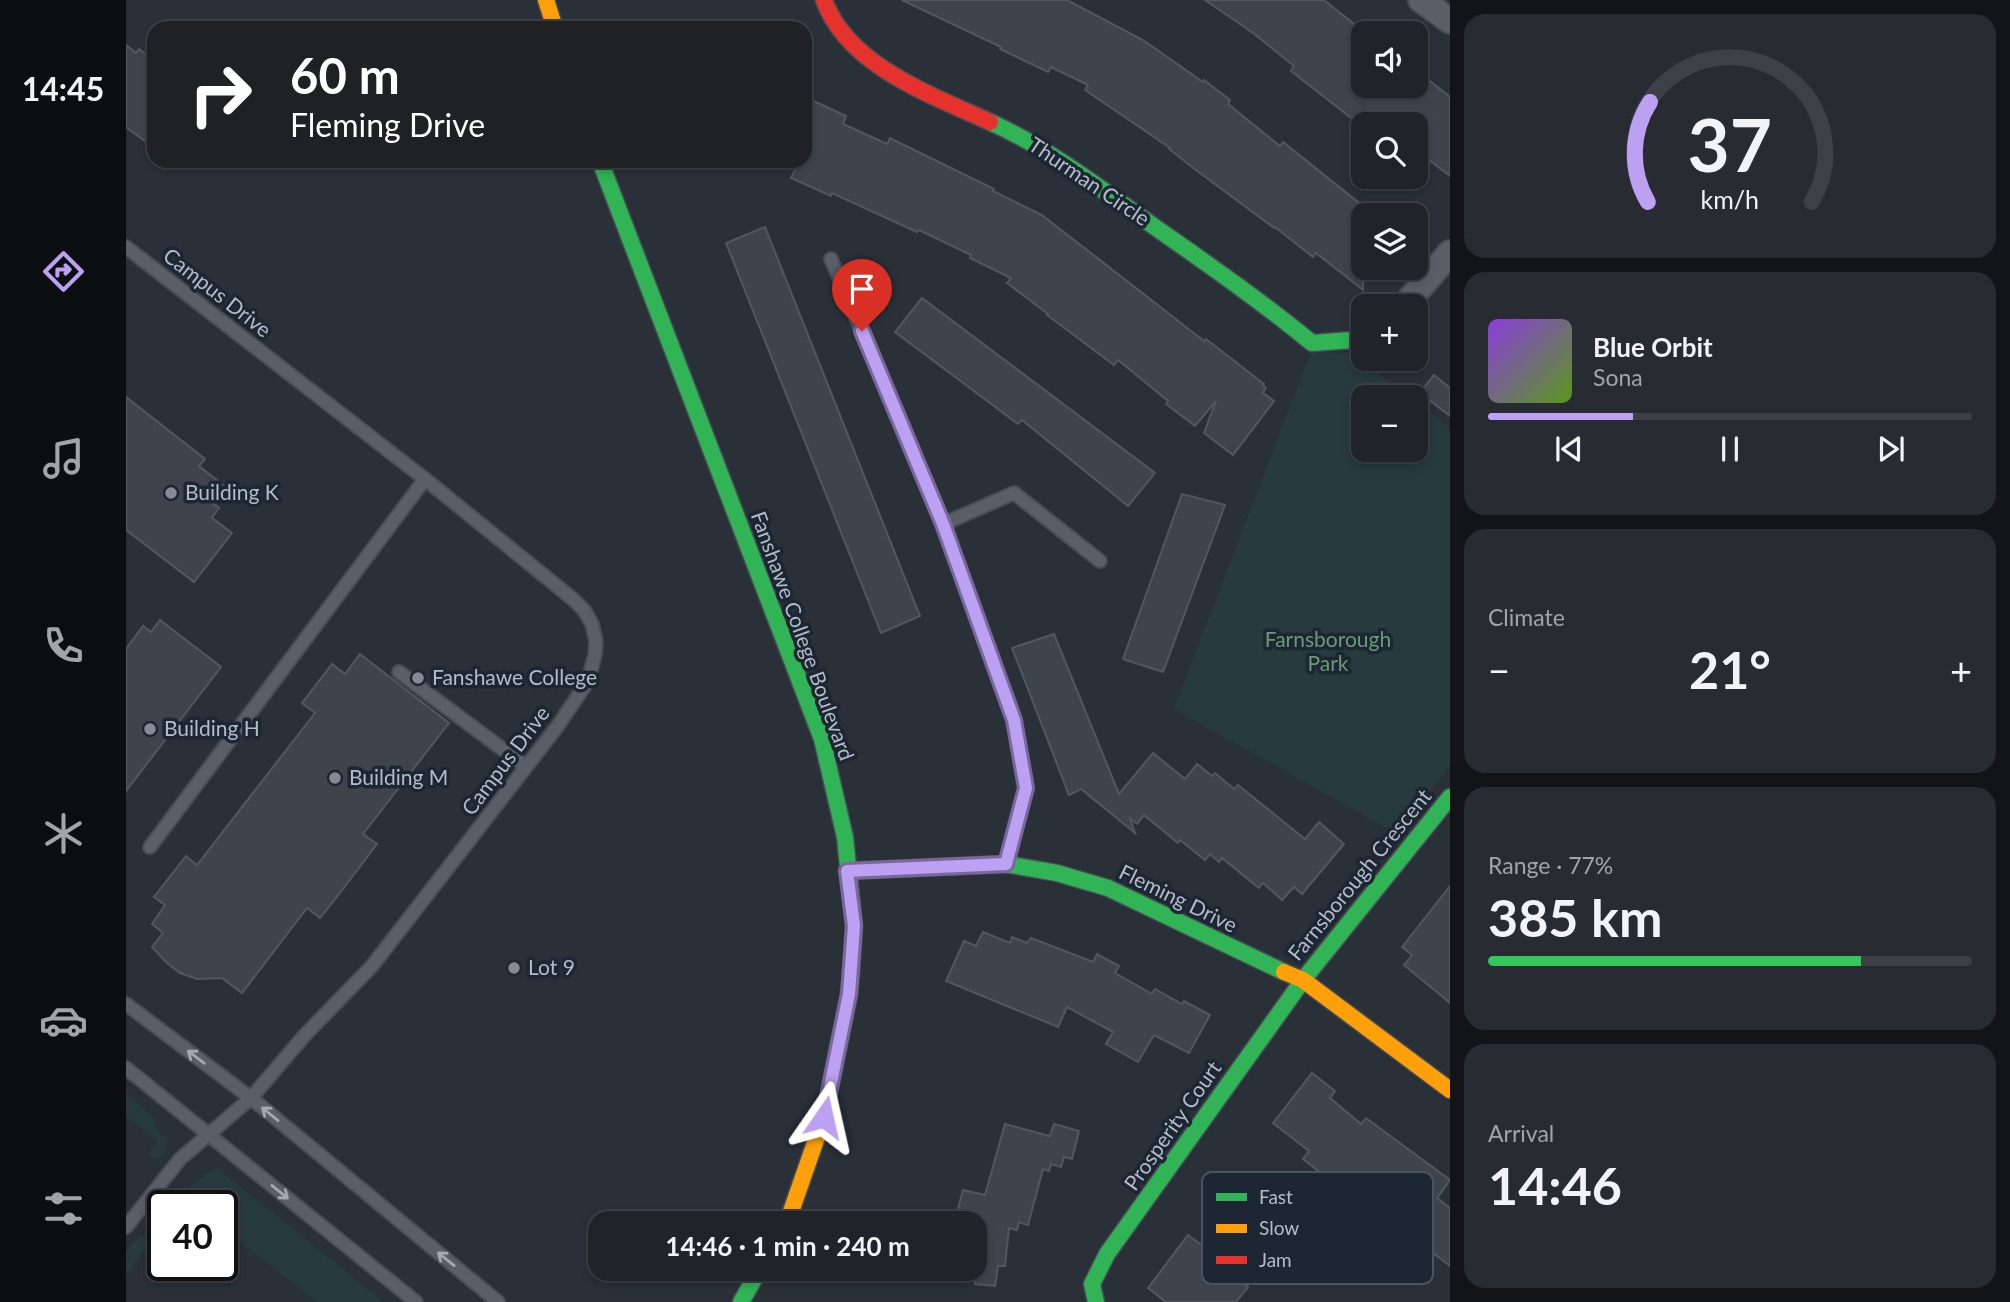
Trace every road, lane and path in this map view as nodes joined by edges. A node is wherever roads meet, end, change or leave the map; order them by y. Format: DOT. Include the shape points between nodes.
graph roads {
  1 [pos="546,0"];
  2 [pos="824,0"];
  3 [pos="1421,0"];
  4 [pos="553,21"];
  5 [pos="1450,21"];
  6 [pos="603,168"];
  7 [pos="126,247"];
  8 [pos="1450,253"];
  9 [pos="831,259"];
  10 [pos="1414,294"];
  11 [pos="1351,340"];
  12 [pos="425,479"];
  13 [pos="943,524"];
  14 [pos="1100,561"];
  15 [pos="399,672"];
  16 [pos="525,766"];
  17 [pos="1450,797"];
  18 [pos="150,847"];
  19 [pos="1006,864"];
  20 [pos="847,871"];
  21 [pos="1303,980"];
  22 [pos="126,1004"];
  23 [pos="126,1068"];
  24 [pos="1450,1090"];
  25 [pos="251,1098"];
  26 [pos="208,1134"];
  27 [pos="791,1211"];
  28 [pos="126,1227"];
  29 [pos="753,1281"];
  30 [pos="416,1302"];
  31 [pos="499,1302"];
  32 [pos="740,1302"];
  33 [pos="1096,1302"];
  1 -- 4 [label="street"];
  2 -- 11 [label="street, Thurman Circle" via="863,56 926,93 1017,134 1080,174 1312,343"];
  3 -- 5 [label="street"];
  6 -- 20 [label="street, Fanshawe College Boulevard" via="822,739 845,837"];
  7 -- 12 [label="lane, Campus Drive"];
  8 -- 10 [label="street"];
  9 -- 13 [label="lane"];
  12 -- 16 [label="lane, Campus Drive" via="574,600 592,624 596,641 588,681"];
  12 -- 18 [label="lane"];
  13 -- 14 [label="lane" via="1014,493"];
  13 -- 19 [label="lane" via="1014,720 1026,788"];
  15 -- 16 [label="lane"];
  16 -- 25 [label="lane, Campus Drive" via="372,966"];
  17 -- 21 [label="street, Farnsborough Crescent"];
  19 -- 20 [label="street, Fleming Drive"];
  19 -- 21 [label="street, Fleming Drive" via="1108,888"];
  20 -- 27 [label="street, Fanshawe College Boulevard" via="854,926 849,994 824,1117"];
  21 -- 24 [label="street, Fleming Drive"];
  21 -- 33 [label="street, Prosperity Court" via="1107,1254 1092,1284"];
  25 -- 22 [label="lane, one-way"];
  23 -- 26 [label="lane"];
  25 -- 26 [label="lane, Campus Drive"];
  31 -- 25 [label="lane, one-way"];
  26 -- 28 [label="lane, Campus Drive" via="180,1159"];
  26 -- 30 [label="lane, one-way"];
  29 -- 32 [label="street"];
}
